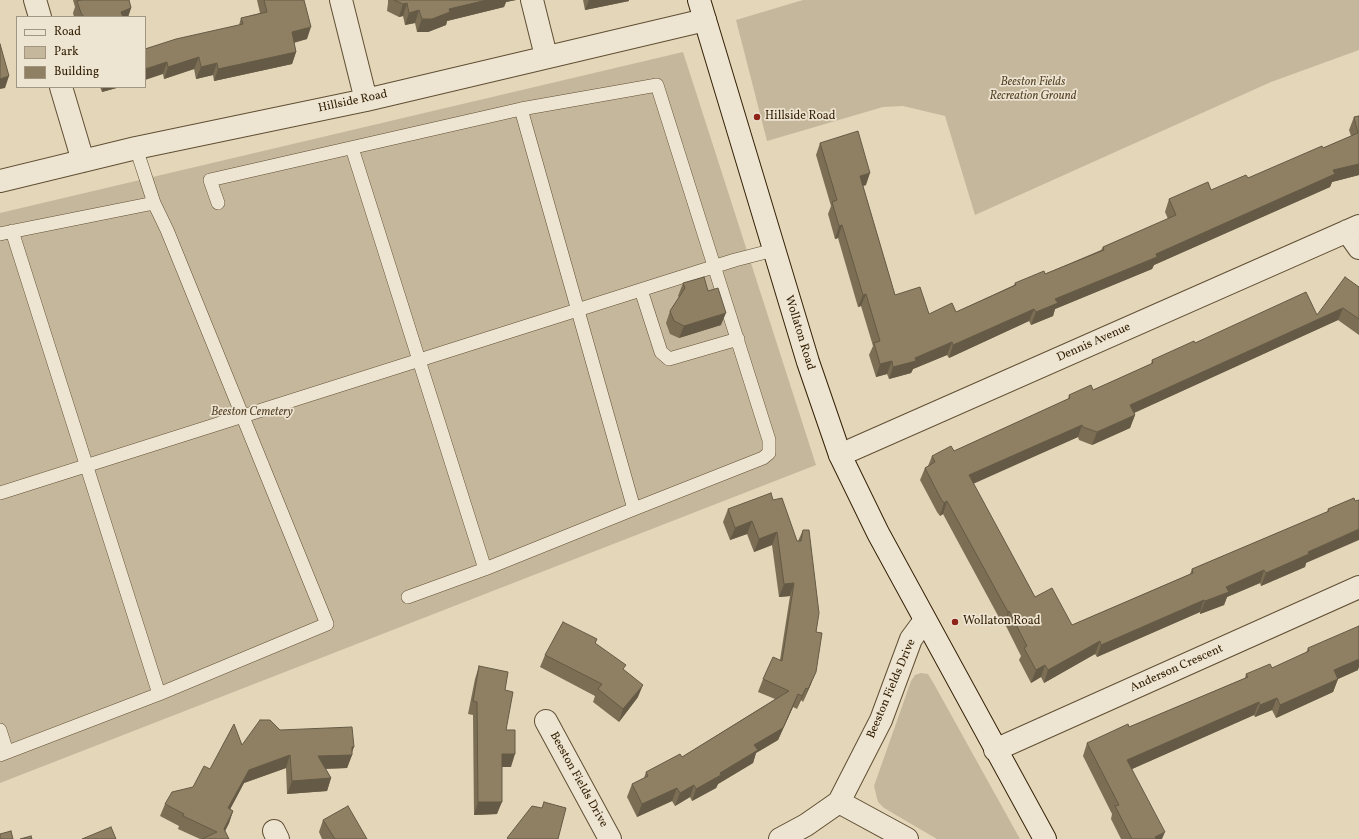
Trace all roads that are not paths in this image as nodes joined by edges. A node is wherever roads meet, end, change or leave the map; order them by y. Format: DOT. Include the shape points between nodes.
graph roads {
  1 [pos="34,0"];
  2 [pos="341,0"];
  3 [pos="532,0"];
  4 [pos="702,10"];
  5 [pos="40,16"];
  6 [pos="546,56"];
  7 [pos="61,88"];
  8 [pos="366,100"];
  9 [pos="522,109"];
  10 [pos="136,148"];
  11 [pos="352,148"];
  12 [pos="83,161"];
  13 [pos="0,181"];
  14 [pos="154,203"];
  15 [pos="218,203"];
  16 [pos="6,232"];
  17 [pos="1355,235"];
  18 [pos="774,250"];
  19 [pos="714,267"];
  20 [pos="641,290"];
  21 [pos="578,310"];
  22 [pos="738,339"];
  23 [pos="419,361"];
  24 [pos="242,416"];
  25 [pos="840,456"];
  26 [pos="86,466"];
  27 [pos="0,493"];
  28 [pos="634,509"];
  29 [pos="485,569"];
  30 [pos="1359,587"];
  31 [pos="408,597"];
  32 [pos="926,620"];
  33 [pos="159,694"];
  34 [pos="546,721"];
  35 [pos="0,730"];
  36 [pos="995,750"];
  37 [pos="4,753"];
  38 [pos="839,802"];
  39 [pos="610,839"];
  40 [pos="780,839"];
  41 [pos="907,839"];
  42 [pos="1045,839"];
  1 -- 5 [label="street"];
  2 -- 8 [label="street"];
  3 -- 6 [label="street"];
  4 -- 6 [label="street, Hillside Road"];
  4 -- 18 [label="street, Wollaton Road"];
  6 -- 8 [label="street, Hillside Road"];
  7 -- 12 [label="street"];
  8 -- 10 [label="street, Hillside Road"];
  9 -- 11 [label="lane"];
  9 -- 19 [label="lane" via="657,85"];
  9 -- 21 [label="lane"];
  10 -- 12 [label="street, Hillside Road"];
  10 -- 14 [label="lane"];
  11 -- 15 [label="lane" via="210,180"];
  11 -- 23 [label="lane"];
  12 -- 13 [label="street, Hillside Road"];
  14 -- 16 [label="lane"];
  14 -- 24 [label="lane"];
  16 -- 26 [label="lane"];
  17 -- 25 [label="street, Dennis Avenue"];
  18 -- 19 [label="lane"];
  18 -- 25 [label="street, Wollaton Road"];
  19 -- 20 [label="lane"];
  19 -- 22 [label="lane"];
  20 -- 21 [label="lane"];
  20 -- 22 [label="lane" via="661,352 669,359"];
  21 -- 23 [label="lane"];
  21 -- 28 [label="lane"];
  22 -- 28 [label="lane" via="769,440 769,453 763,458"];
  23 -- 24 [label="lane"];
  23 -- 29 [label="lane"];
  24 -- 26 [label="lane"];
  24 -- 33 [label="lane" via="327,624"];
  25 -- 32 [label="street, Wollaton Road" via="878,533"];
  26 -- 27 [label="lane"];
  26 -- 33 [label="lane"];
  28 -- 29 [label="lane"];
  29 -- 31 [label="lane"];
  30 -- 36 [label="street, Anderson Crescent"];
  32 -- 36 [label="street, Wollaton Road"];
  32 -- 38 [label="street, Beeston Fields Drive" via="911,639 881,720"];
  33 -- 37 [label="lane"];
  34 -- 39 [label="street, Beeston Fields Drive"];
  35 -- 37 [label="lane"];
  36 -- 42 [label="street, Wollaton Road"];
  38 -- 40 [label="street, Beeston Fields Drive"];
  38 -- 41 [label="street"];
}
